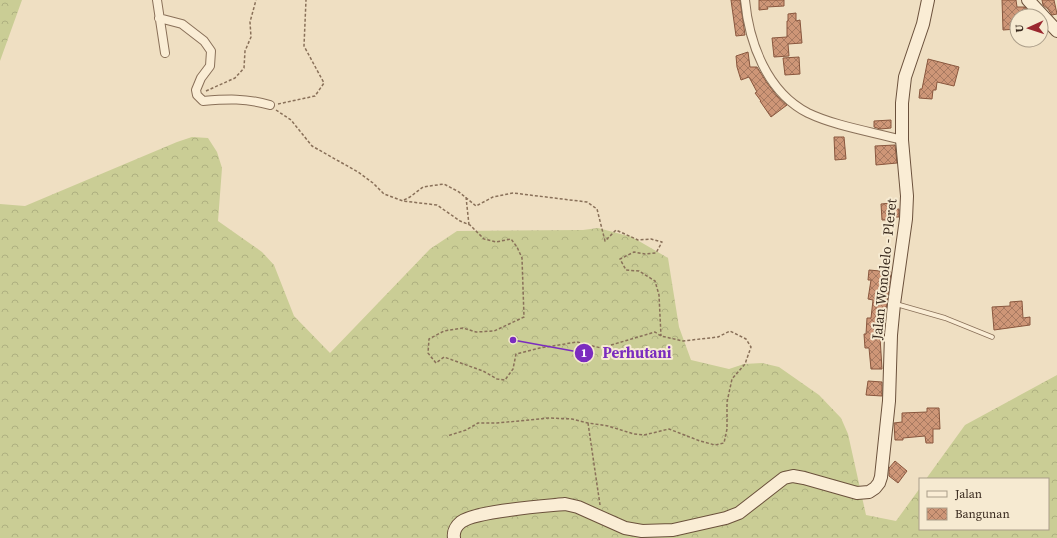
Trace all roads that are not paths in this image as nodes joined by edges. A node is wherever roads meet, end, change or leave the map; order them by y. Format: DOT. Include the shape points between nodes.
graph roads {
  1 [pos="157,0"];
  2 [pos="745,0"];
  3 [pos="928,0"];
  4 [pos="1028,0"];
  5 [pos="159,18"];
  6 [pos="1057,31"];
  7 [pos="166,52"];
  8 [pos="270,105"];
  9 [pos="902,140"];
  10 [pos="894,304"];
  11 [pos="992,337"];
  12 [pos="454,538"];
  1 -- 5 [label="street"];
  2 -- 9 [label="street" via="754,45 768,74 786,96 807,112 823,119"];
  3 -- 9 [label="main road, Jalan Wonolelo - Pleret" via="923,24 905,77"];
  4 -- 6 [label="main road"];
  5 -- 7 [label="street"];
  5 -- 8 [label="street" via="182,24 204,40 211,51 210,66 196,90 197,96 203,101 232,99"];
  9 -- 10 [label="main road, Jalan Wonolelo - Pleret" via="907,196 906,219"];
  10 -- 11 [label="lane" via="945,318"];
  10 -- 12 [label="main road, Jalan Wonolelo - Pleret" via="889,401 881,477 875,488 869,492 857,493 793,476 784,478 739,514 673,530 642,531 626,528 565,504 487,513 466,519 455,529"];
}
